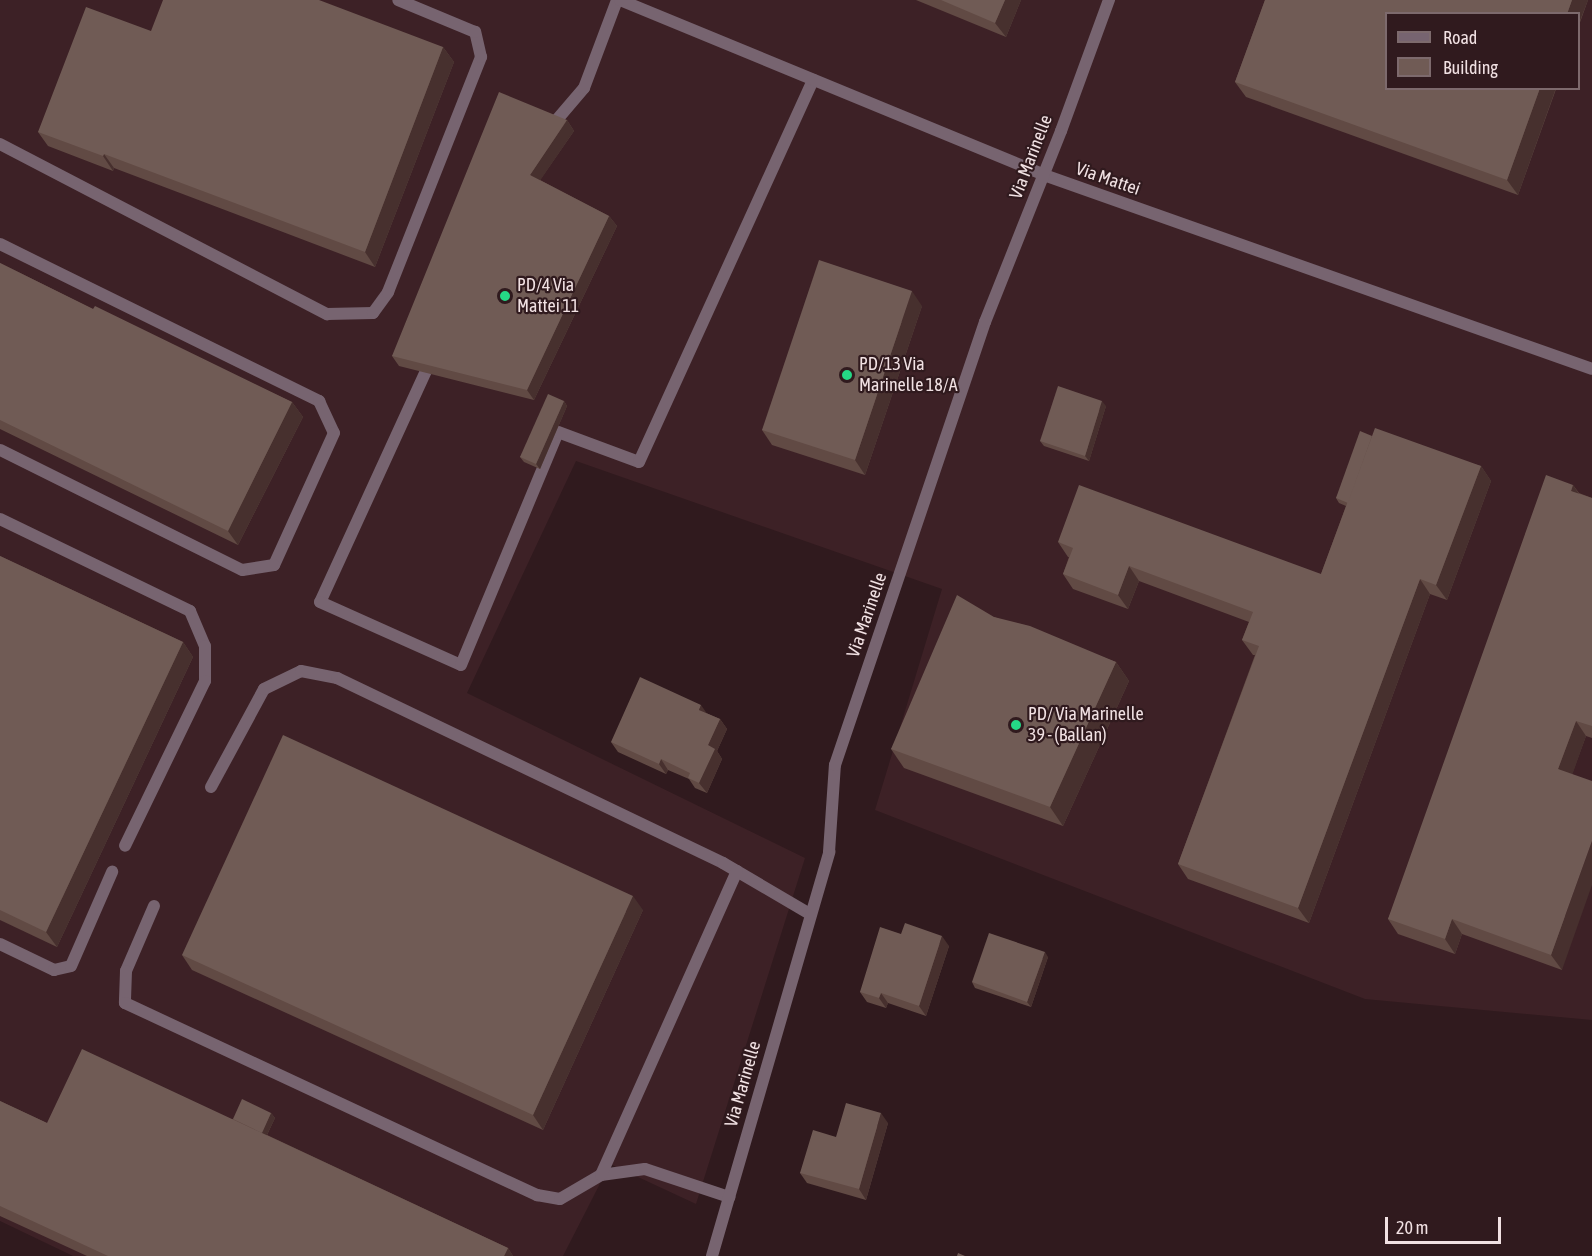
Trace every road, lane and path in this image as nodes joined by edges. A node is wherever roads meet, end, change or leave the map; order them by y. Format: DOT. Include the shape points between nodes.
graph roads {
  1 [pos="398,0"];
  2 [pos="618,0"];
  3 [pos="1109,0"];
  4 [pos="813,80"];
  5 [pos="541,140"];
  6 [pos="0,144"];
  7 [pos="1044,175"];
  8 [pos="0,244"];
  9 [pos="438,344"];
  10 [pos="1592,369"];
  11 [pos="0,450"];
  12 [pos="0,519"];
  13 [pos="212,787"];
  14 [pos="125,846"];
  15 [pos="736,871"];
  16 [pos="112,872"];
  17 [pos="154,906"];
  18 [pos="810,914"];
  19 [pos="0,944"];
  20 [pos="601,1175"];
  21 [pos="729,1197"];
  22 [pos="712,1256"];
  1 -- 6 [label="street" via="475,32 481,57 388,292 374,313 327,314"];
  2 -- 4 [label="street, Via Mattei"];
  2 -- 5 [label="street" via="585,88"];
  3 -- 7 [label="street, Via Marinelle"];
  4 -- 7 [label="street, Via Mattei"];
  4 -- 9 [label="street" via="639,462 558,432 461,664 320,602"];
  7 -- 10 [label="street, Via Mattei"];
  7 -- 18 [label="street, Via Marinelle" via="985,322 835,765 829,852"];
  8 -- 11 [label="street" via="319,401 334,433 274,565 242,570"];
  12 -- 14 [label="street" via="190,611 205,646 205,681"];
  13 -- 15 [label="street" via="264,689 301,671 337,678"];
  15 -- 18 [label="street"];
  15 -- 20 [label="street"];
  16 -- 19 [label="street" via="71,966 54,970"];
  17 -- 20 [label="street" via="126,971 126,1003 537,1196 560,1199"];
  18 -- 21 [label="street, Via Marinelle"];
  20 -- 21 [label="street" via="645,1169"];
  21 -- 22 [label="street, Via Marinelle"];
}
